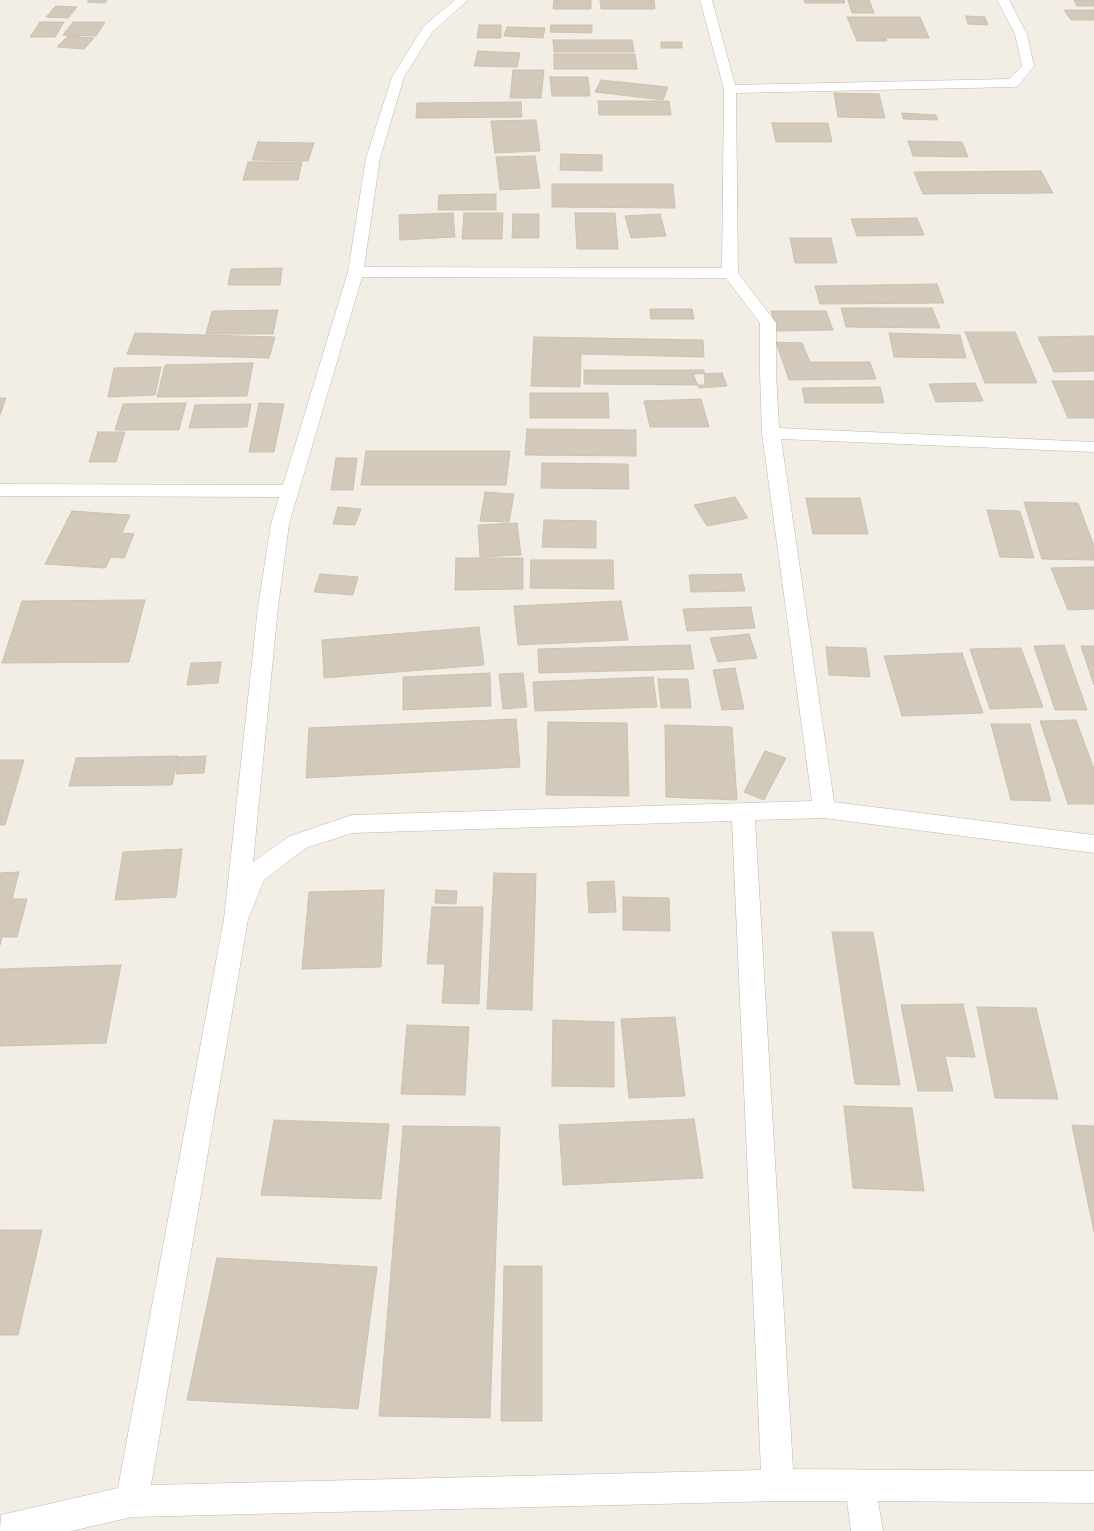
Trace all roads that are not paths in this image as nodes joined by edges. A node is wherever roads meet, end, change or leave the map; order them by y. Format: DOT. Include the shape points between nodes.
graph roads {
  1 [pos="462,0"];
  2 [pos="706,0"];
  3 [pos="1003,0"];
  4 [pos="730,89"];
  5 [pos="356,272"];
  6 [pos="730,273"];
  7 [pos="771,433"];
  8 [pos="1094,447"];
  9 [pos="0,490"];
  10 [pos="289,491"];
  11 [pos="824,809"];
  12 [pos="743,812"];
  13 [pos="1094,844"];
  14 [pos="236,919"];
  15 [pos="778,1485"];
  16 [pos="860,1485"];
  17 [pos="1094,1487"];
  18 [pos="132,1501"];
  19 [pos="0,1531"];
  20 [pos="867,1531"];
  1 -- 5 [label="street" via="428,29 398,77 373,158"];
  2 -- 4 [label="street"];
  3 -- 4 [label="street" via="1021,34 1028,66 1013,83"];
  4 -- 6 [label="street"];
  5 -- 6 [label="street"];
  5 -- 10 [label="street"];
  6 -- 7 [label="street" via="768,323"];
  7 -- 8 [label="street"];
  7 -- 11 [label="street"];
  9 -- 10 [label="street"];
  10 -- 14 [label="street" via="280,524 268,607"];
  11 -- 12 [label="street"];
  11 -- 13 [label="street"];
  12 -- 14 [label="street" via="352,824 298,842 255,874"];
  12 -- 15 [label="street"];
  14 -- 18 [label="street"];
  15 -- 16 [label="street"];
  15 -- 18 [label="street"];
  16 -- 17 [label="street"];
  16 -- 20 [label="street"];
  18 -- 19 [label="street"];
}
